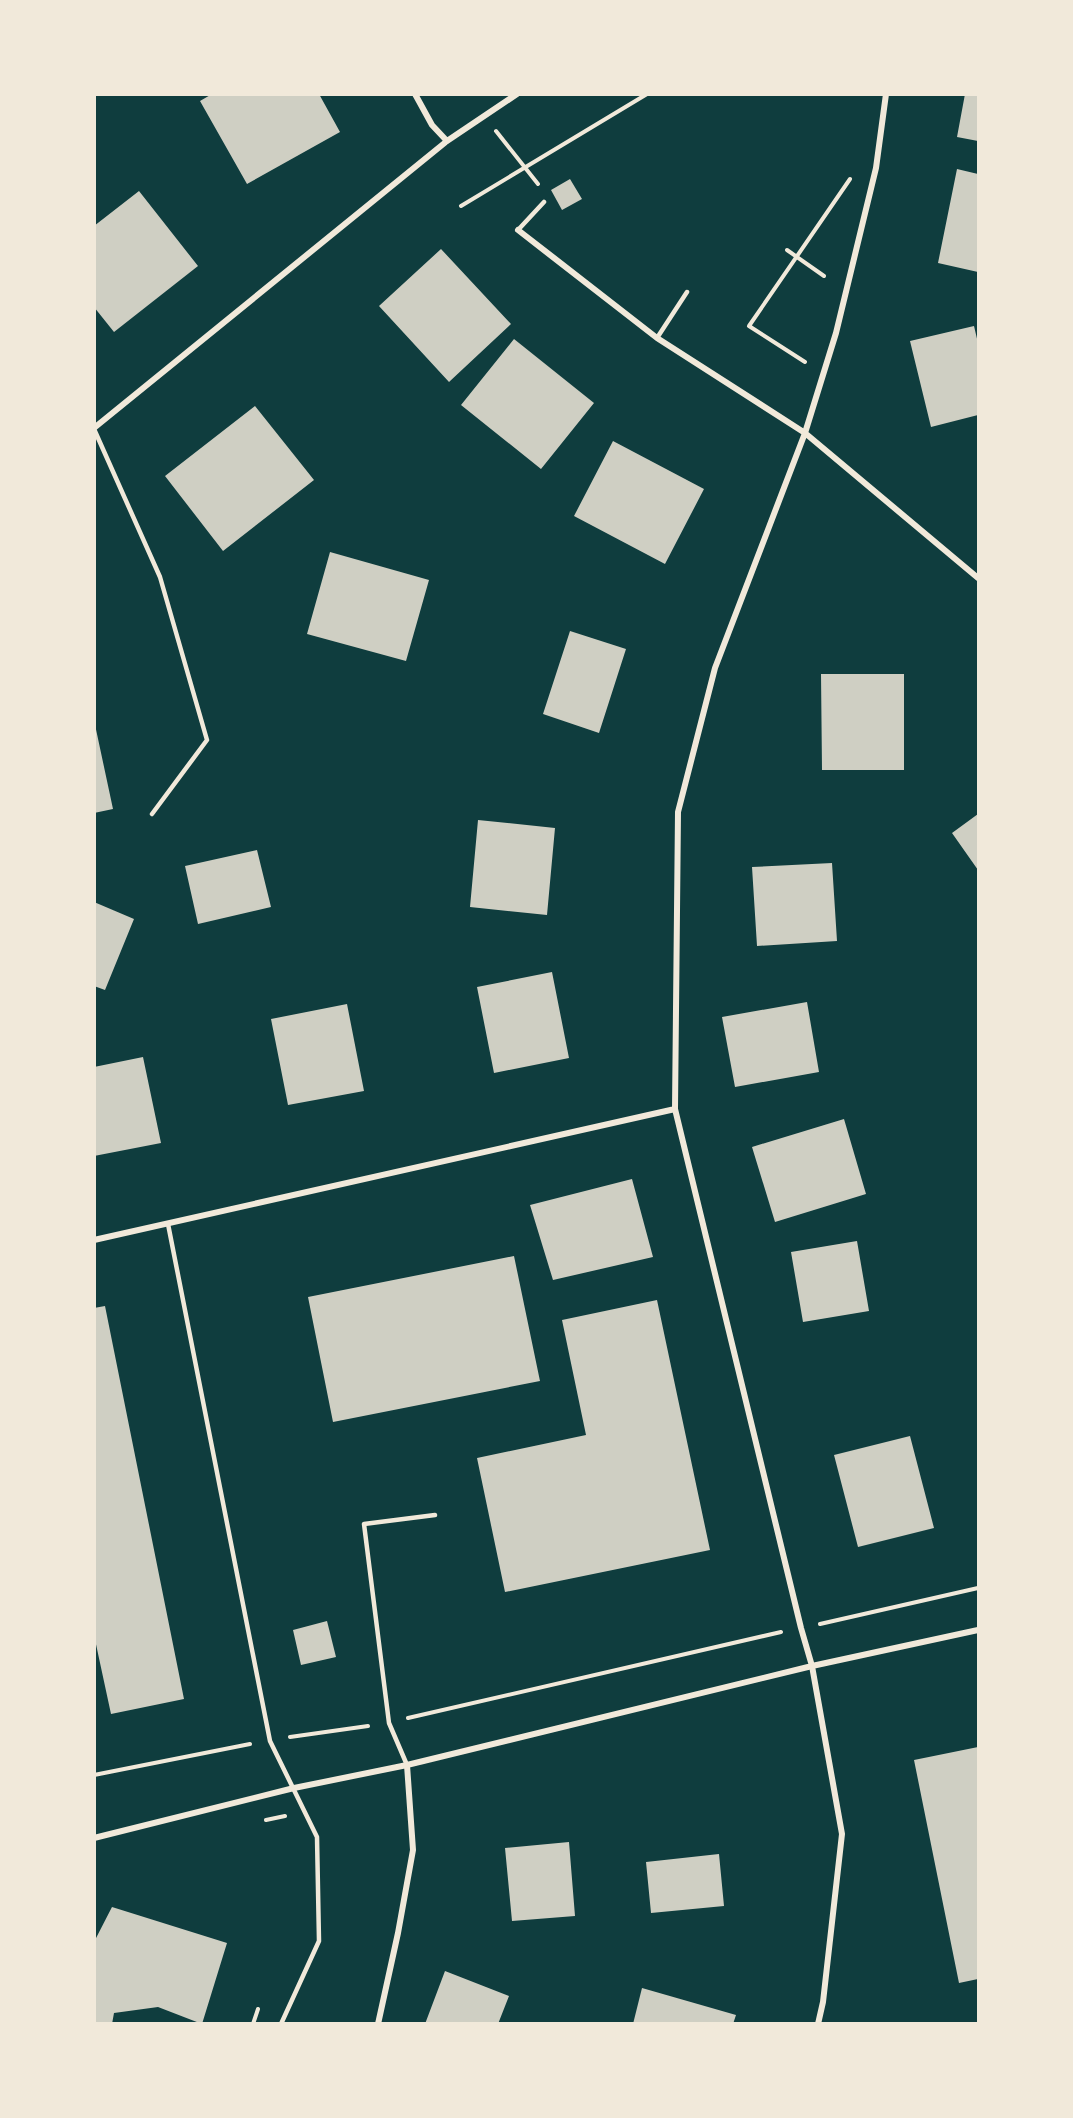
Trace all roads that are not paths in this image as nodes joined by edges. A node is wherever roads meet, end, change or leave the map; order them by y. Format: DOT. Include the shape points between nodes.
graph roads {
  1 [pos="415,94"];
  2 [pos="518,94"];
  3 [pos="886,94"];
  4 [pos="447,141"];
  5 [pos="544,202"];
  6 [pos="518,230"];
  7 [pos="687,292"];
  8 [pos="657,338"];
  9 [pos="94,429"];
  10 [pos="805,434"];
  11 [pos="978,578"];
  12 [pos="152,813"];
  13 [pos="675,1109"];
  14 [pos="168,1224"];
  15 [pos="94,1240"];
  16 [pos="435,1515"];
  17 [pos="978,1630"];
  18 [pos="812,1666"];
  19 [pos="406,1765"];
  20 [pos="294,1788"];
  21 [pos="94,1838"];
  22 [pos="281,2024"];
  23 [pos="378,2024"];
  24 [pos="818,2024"];
  1 -- 4 [label="street" via="432,125"];
  2 -- 4 [label="street"];
  3 -- 10 [label="street" via="876,168 836,333"];
  4 -- 9 [label="street"];
  5 -- 6 [label="lane"];
  6 -- 8 [label="street"];
  7 -- 8 [label="lane"];
  8 -- 10 [label="street"];
  9 -- 12 [label="lane" via="160,577 207,740"];
  10 -- 11 [label="street"];
  10 -- 13 [label="street" via="715,668 678,812"];
  13 -- 14 [label="street"];
  13 -- 18 [label="street"];
  14 -- 15 [label="street"];
  14 -- 20 [label="lane" via="270,1741"];
  16 -- 19 [label="lane" via="364,1524 389,1723"];
  17 -- 18 [label="street"];
  18 -- 19 [label="street"];
  18 -- 24 [label="street" via="842,1834"];
  19 -- 20 [label="street"];
  19 -- 23 [label="street" via="412,1850"];
  20 -- 21 [label="street"];
  20 -- 22 [label="lane" via="317,1837 319,1941"];
}
